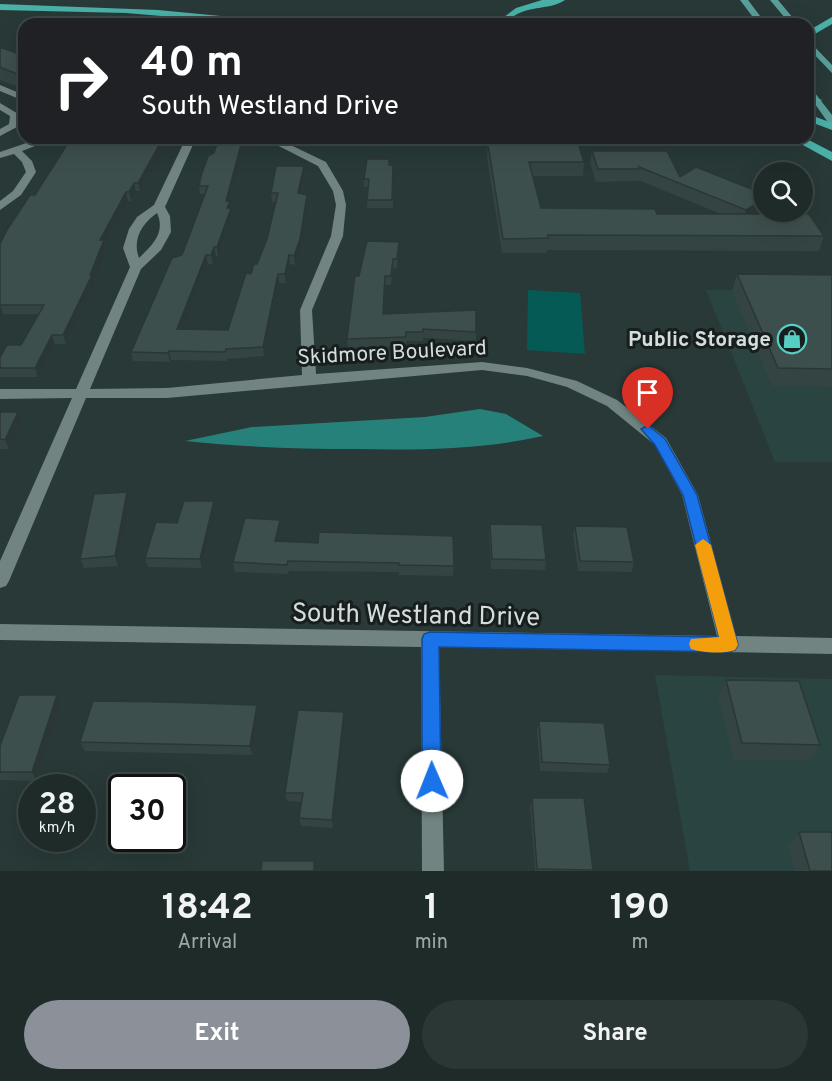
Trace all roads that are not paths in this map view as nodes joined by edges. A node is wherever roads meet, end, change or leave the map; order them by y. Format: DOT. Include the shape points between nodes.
graph roads {
  1 [pos="93,0"];
  2 [pos="561,0"];
  3 [pos="744,0"];
  4 [pos="774,0"];
  5 [pos="0,2"];
  6 [pos="182,6"];
  7 [pos="0,8"];
  8 [pos="183,18"];
  9 [pos="220,18"];
  10 [pos="507,18"];
  11 [pos="758,18"];
  12 [pos="789,18"];
  13 [pos="832,20"];
  14 [pos="814,30"];
  15 [pos="814,49"];
  16 [pos="832,70"];
  17 [pos="0,88"];
  18 [pos="18,96"];
  19 [pos="832,98"];
  20 [pos="814,100"];
  21 [pos="814,101"];
  22 [pos="0,106"];
  23 [pos="814,120"];
  24 [pos="832,122"];
  25 [pos="832,127"];
  26 [pos="0,133"];
  27 [pos="36,144"];
  28 [pos="188,144"];
  29 [pos="280,144"];
  30 [pos="807,144"];
  31 [pos="17,152"];
  32 [pos="0,155"];
  33 [pos="832,157"];
  34 [pos="0,207"];
  35 [pos="159,207"];
  36 [pos="136,267"];
  37 [pos="309,379"];
  38 [pos="0,394"];
  39 [pos="79,395"];
  40 [pos="0,581"];
  41 [pos="0,632"];
  42 [pos="430,639"];
  43 [pos="729,645"];
  44 [pos="832,646"];
  45 [pos="433,871"];
  1 -- 5 [label="highway"];
  2 -- 10 [label="highway" via="529,6"];
  3 -- 11 [label="main road"];
  4 -- 12 [label="main road"];
  6 -- 8 [label="highway"];
  7 -- 9 [label="highway" via="156,11"];
  13 -- 14 [label="highway"];
  15 -- 16 [label="main road"];
  17 -- 18 [label="street"];
  19 -- 20 [label="main road"];
  21 -- 24 [label="main road"];
  22 -- 26 [label="street" via="15,115 14,125"];
  23 -- 25 [label="highway"];
  27 -- 31 [label="street"];
  28 -- 35 [label="street"];
  29 -- 37 [label="street" via="322,164 338,191 341,205 337,236 306,310"];
  30 -- 33 [label="highway"];
  31 -- 32 [label="street"];
  31 -- 34 [label="street" via="27,161 31,172"];
  35 -- 36 [label="street" via="141,219 135,229 129,248"];
  35 -- 36 [label="street" via="167,217 167,230 157,247"];
  36 -- 39 [label="street"];
  37 -- 39 [label="street, Skidmore Boulevard" via="167,393"];
  37 -- 43 [label="street, Skidmore Boulevard" via="482,366 572,384 612,403 661,442 690,495"];
  38 -- 39 [label="street, Skidmore Boulevard"];
  39 -- 40 [label="street"];
  41 -- 42 [label="street, South Westland Drive"];
  42 -- 43 [label="street, South Westland Drive"];
  42 -- 45 [label="street"];
  43 -- 44 [label="street, South Westland Drive"];
}
